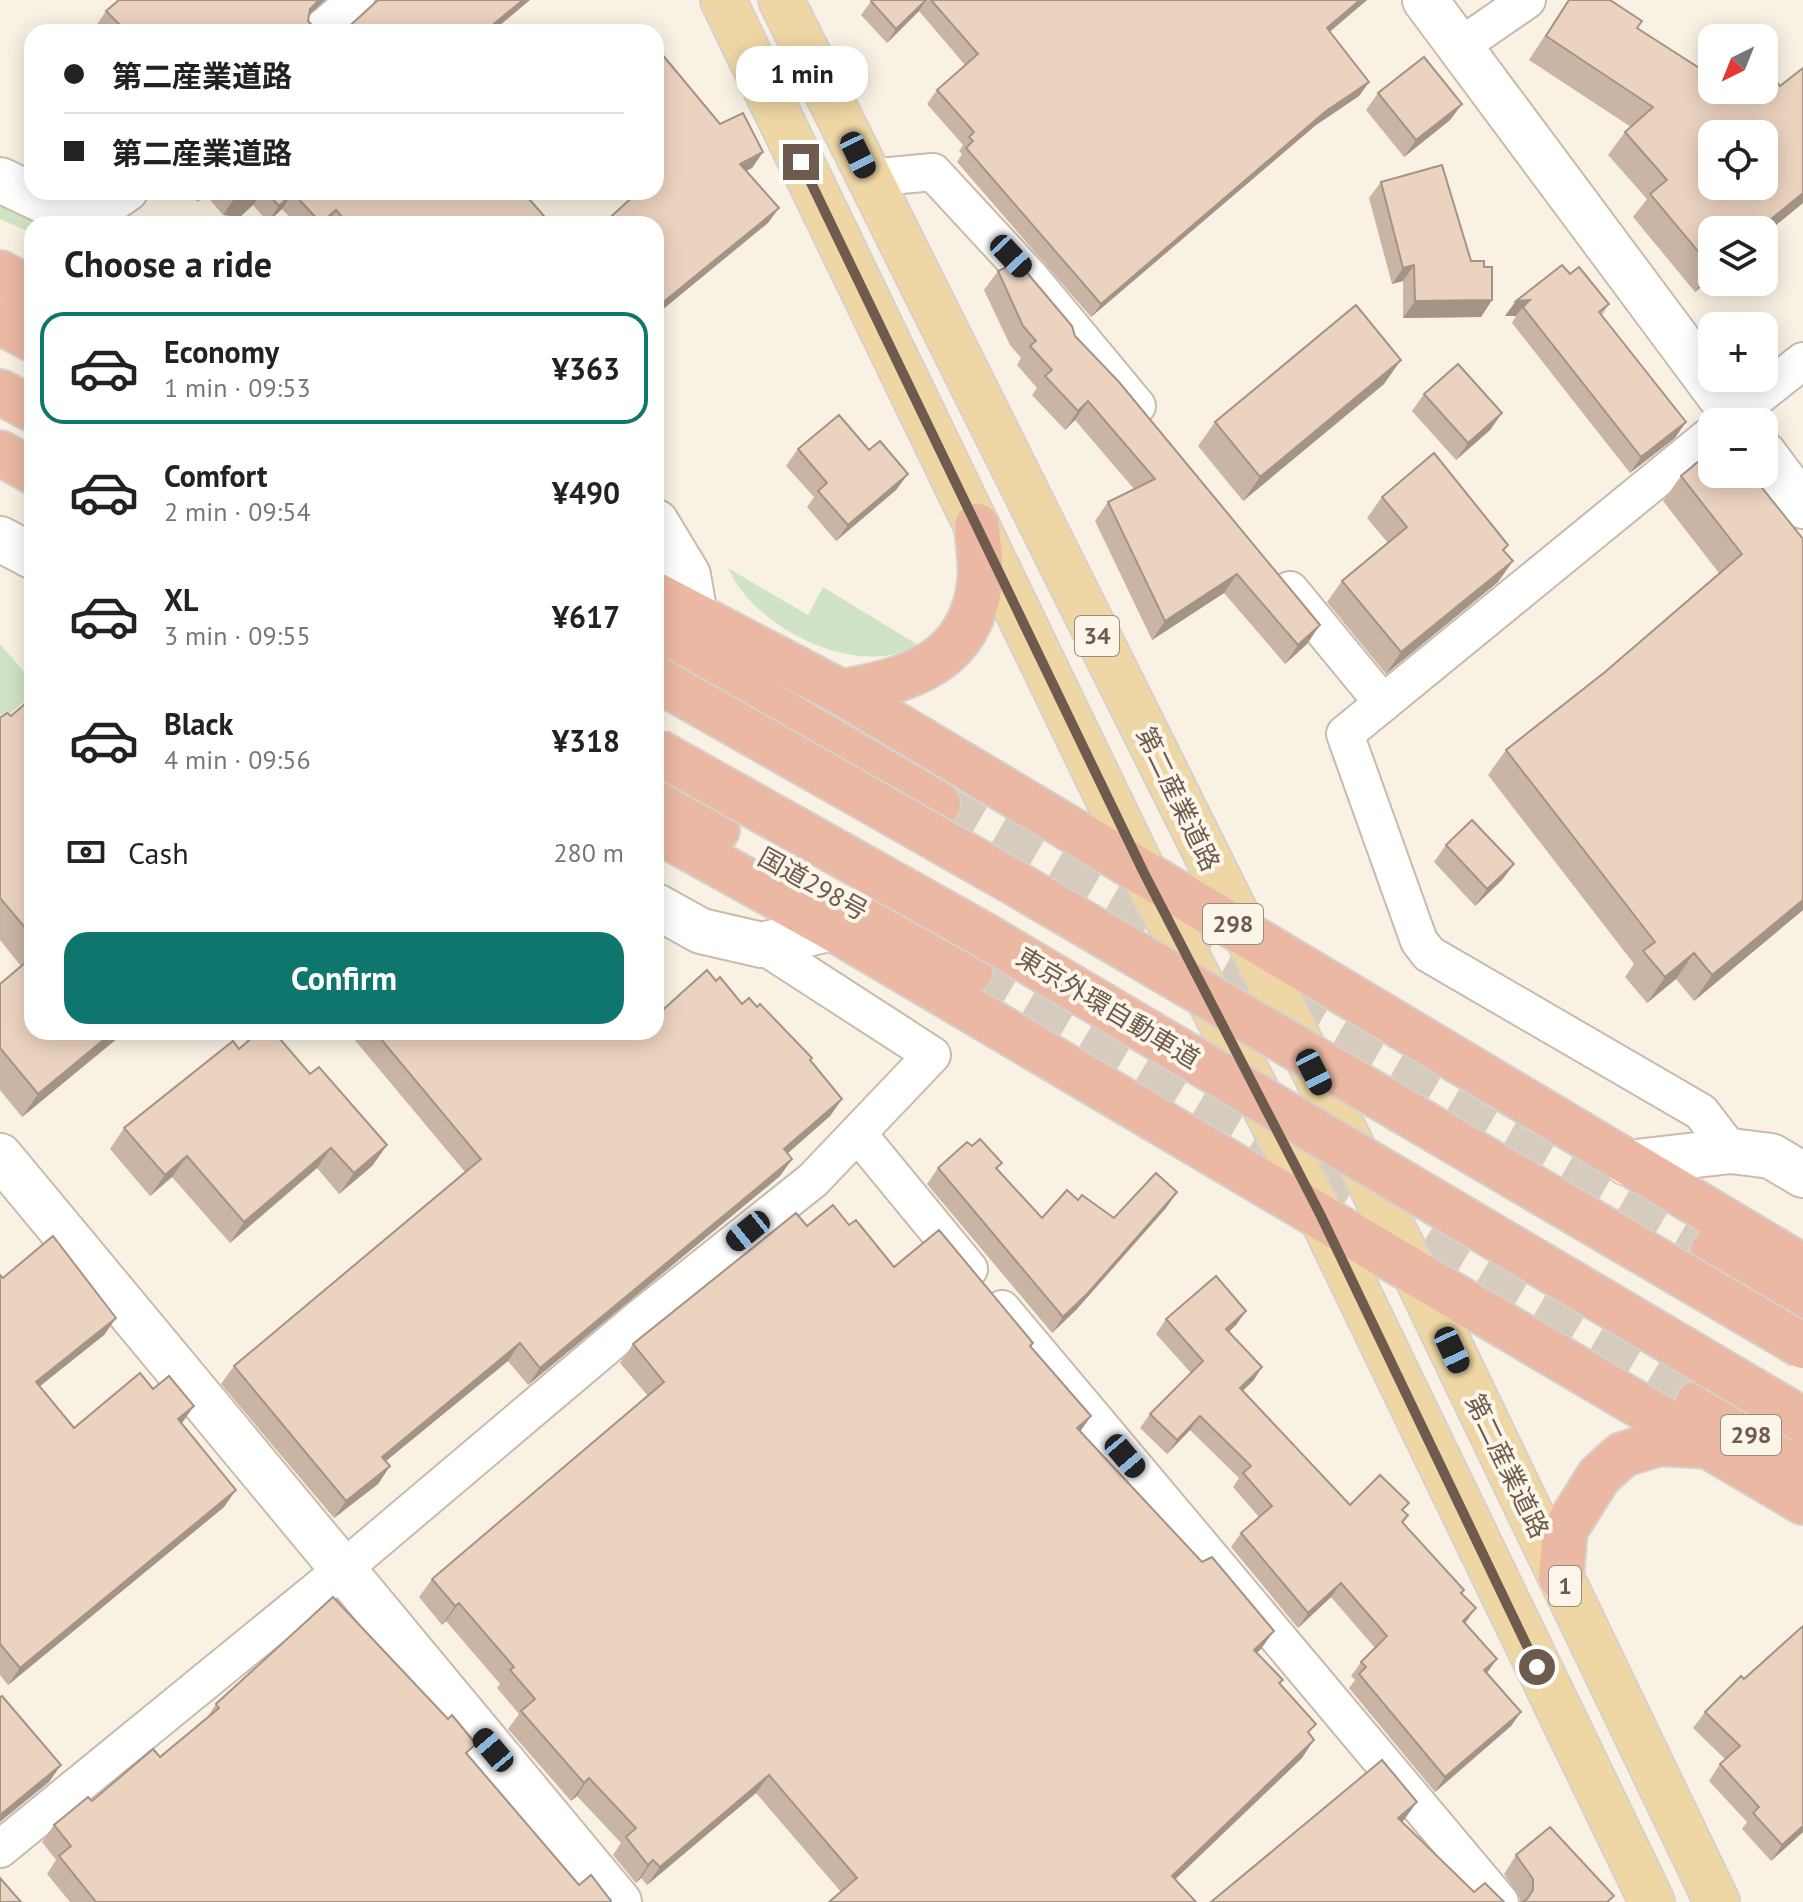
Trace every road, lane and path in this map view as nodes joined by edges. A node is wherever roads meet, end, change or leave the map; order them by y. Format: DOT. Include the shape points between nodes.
graph roads {
  1 [pos="356,0"];
  2 [pos="723,0"];
  3 [pos="781,0"];
  4 [pos="1425,0"];
  5 [pos="1527,0"];
  6 [pos="328,24"];
  7 [pos="1459,47"];
  8 [pos="869,178"];
  9 [pos="0,180"];
  10 [pos="24,191"];
  11 [pos="42,200"];
  12 [pos="119,200"];
  13 [pos="75,216"];
  14 [pos="99,216"];
  15 [pos="0,261"];
  16 [pos="24,272"];
  17 [pos="0,273"];
  18 [pos="24,286"];
  19 [pos="0,322"];
  20 [pos="24,335"];
  21 [pos="1803,361"];
  22 [pos="0,392"];
  23 [pos="24,405"];
  24 [pos="1717,408"];
  25 [pos="1746,408"];
  26 [pos="1161,435"];
  27 [pos="0,441"];
  28 [pos="1698,447"];
  29 [pos="0,453"];
  30 [pos="24,453"];
  31 [pos="24,466"];
  32 [pos="1778,473"];
  33 [pos="1803,506"];
  34 [pos="977,526"];
  35 [pos="664,535"];
  36 [pos="0,539"];
  37 [pos="24,552"];
  38 [pos="1272,569"];
  39 [pos="664,599"];
  40 [pos="695,616"];
  41 [pos="664,643"];
  42 [pos="664,684"];
  43 [pos="841,692"];
  44 [pos="1383,703"];
  45 [pos="664,755"];
  46 [pos="664,800"];
  47 [pos="938,804"];
  48 [pos="664,834"];
  49 [pos="1144,873"];
  50 [pos="664,910"];
  51 [pos="832,928"];
  52 [pos="1242,929"];
  53 [pos="762,945"];
  54 [pos="970,972"];
  55 [pos="858,1134"];
  56 [pos="1731,1151"];
  57 [pos="0,1156"];
  58 [pos="1627,1163"];
  59 [pos="1803,1175"];
  60 [pos="1321,1216"];
  61 [pos="1713,1251"];
  62 [pos="1803,1267"];
  63 [pos="1414,1271"];
  64 [pos="1803,1303"];
  65 [pos="1803,1346"];
  66 [pos="1698,1403"];
  67 [pos="1803,1420"];
  68 [pos="1707,1446"];
  69 [pos="1803,1466"];
  70 [pos="1803,1502"];
  71 [pos="343,1569"];
  72 [pos="1561,1577"];
  73 [pos="0,1849"];
  74 [pos="619,1902"];
  75 [pos="1500,1902"];
  76 [pos="1652,1902"];
  77 [pos="1717,1902"];
  1 -- 6 [label="street"];
  2 -- 34 [label="main road, 34"];
  3 -- 8 [label="main road, 第二産業道路 / 34"];
  4 -- 7 [label="street"];
  5 -- 7 [label="street"];
  7 -- 24 [label="street"];
  8 -- 26 [label="street" via="933,172 1030,277"];
  8 -- 52 [label="main road, 第二産業道路 / 34"];
  9 -- 10 [label="street"];
  11 -- 13 [label="street"];
  12 -- 14 [label="street"];
  15 -- 16 [label="highway"];
  17 -- 18 [label="highway"];
  19 -- 20 [label="highway"];
  21 -- 25 [label="street"];
  22 -- 23 [label="highway"];
  27 -- 30 [label="highway"];
  28 -- 44 [label="street"];
  29 -- 31 [label="highway"];
  32 -- 33 [label="street"];
  34 -- 43 [label="highway" via="980,581 974,611 957,642 930,667 905,678"];
  34 -- 49 [label="main road, 34"];
  35 -- 40 [label="street" via="688,575"];
  36 -- 37 [label="street"];
  38 -- 44 [label="street"];
  39 -- 40 [label="highway, 298"];
  40 -- 43 [label="highway, 298"];
  41 -- 47 [label="highway"];
  42 -- 65 [label="highway, bridge"];
  43 -- 49 [label="highway, 298"];
  44 -- 56 [label="street" via="1345,734 1419,941 1429,954 1701,1112"];
  45 -- 67 [label="highway, 東京外環自動車道, bridge" via="996,942"];
  46 -- 54 [label="highway, 国道298号"];
  48 -- 51 [label="highway, 298"];
  49 -- 52 [label="highway, 298"];
  49 -- 60 [label="main road, 34"];
  50 -- 53 [label="street" via="701,931"];
  51 -- 53 [label="street"];
  51 -- 60 [label="highway, 298"];
  52 -- 58 [label="highway, 298"];
  52 -- 63 [label="main road, 第二産業道路 / 34"];
  53 -- 55 [label="street" via="932,1055"];
  55 -- 71 [label="street" via="813,1180"];
  55 -- 75 [label="street"];
  56 -- 58 [label="street"];
  56 -- 59 [label="street" via="1771,1156"];
  57 -- 71 [label="street"];
  58 -- 62 [label="highway, 298"];
  60 -- 63 [label="highway, 298"];
  60 -- 76 [label="main road, 1"];
  61 -- 64 [label="highway"];
  63 -- 68 [label="highway, 298"];
  63 -- 72 [label="main road, 第二産業道路 / 1"];
  66 -- 69 [label="highway, 298"];
  68 -- 70 [label="highway, 298"];
  68 -- 72 [label="highway" via="1659,1443 1622,1455 1599,1476 1565,1530"];
  71 -- 73 [label="street"];
  71 -- 74 [label="street"];
  72 -- 77 [label="main road, 第二産業道路 / 1"];
}
